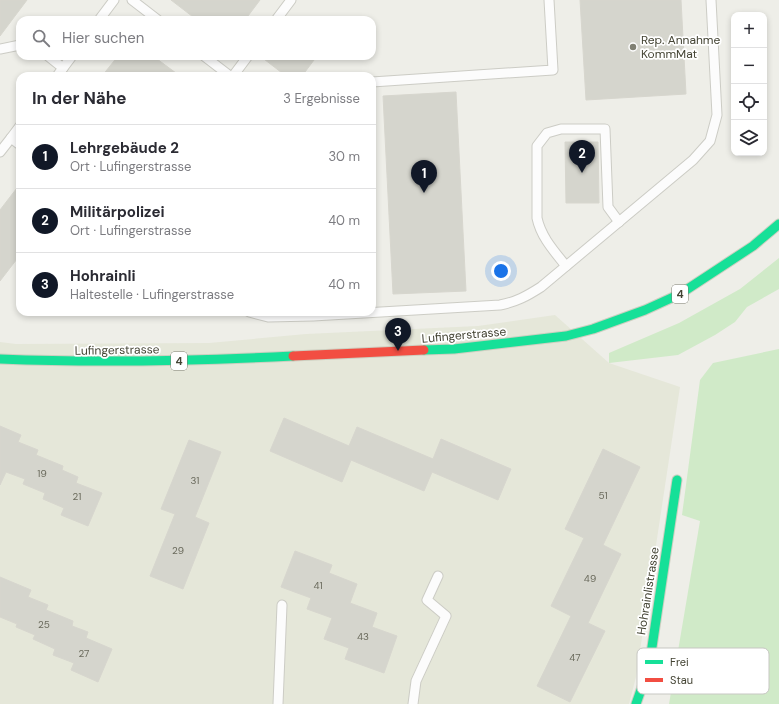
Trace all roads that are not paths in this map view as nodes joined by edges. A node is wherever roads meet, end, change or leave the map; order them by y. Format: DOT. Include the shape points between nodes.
graph roads {
  1 [pos="114,0"];
  2 [pos="132,0"];
  3 [pos="291,0"];
  4 [pos="549,0"];
  5 [pos="711,0"];
  6 [pos="102,16"];
  7 [pos="153,16"];
  8 [pos="279,16"];
  9 [pos="16,46"];
  10 [pos="0,49"];
  11 [pos="53,60"];
  12 [pos="69,60"];
  13 [pos="209,60"];
  14 [pos="245,60"];
  15 [pos="63,68"];
  16 [pos="60,72"];
  17 [pos="225,72"];
  18 [pos="236,72"];
  19 [pos="376,82"];
  20 [pos="16,131"];
  21 [pos="11,138"];
  22 [pos="16,142"];
  23 [pos="1,148"];
  24 [pos="619,222"];
  25 [pos="779,224"];
  26 [pos="566,266"];
  27 [pos="376,311"];
  28 [pos="264,316"];
  29 [pos="287,316"];
  30 [pos="0,359"];
  31 [pos="677,480"];
  32 [pos="438,576"];
  33 [pos="282,605"];
  34 [pos="652,648"];
  35 [pos="640,694"];
  36 [pos="278,704"];
  37 [pos="413,704"];
  38 [pos="636,704"];
  1 -- 6 [label="lane"];
  2 -- 7 [label="lane"];
  3 -- 8 [label="lane"];
  4 -- 19 [label="lane" via="553,70"];
  5 -- 24 [label="lane" via="716,115 710,141 693,160"];
  9 -- 10 [label="lane"];
  11 -- 15 [label="lane"];
  12 -- 15 [label="lane"];
  13 -- 17 [label="lane"];
  14 -- 18 [label="lane"];
  15 -- 16 [label="lane"];
  20 -- 21 [label="lane"];
  21 -- 22 [label="lane"];
  21 -- 23 [label="lane"];
  24 -- 26 [label="lane"];
  24 -- 26 [label="lane" via="608,207 605,129 561,129 547,133 537,146 537,218 544,238"];
  25 -- 30 [label="main road, Lufingerstrasse / 4" via="753,246 680,294 638,313 566,336 454,349 216,360 68,362"];
  26 -- 27 [label="lane" via="526,297 514,302 500,305"];
  28 -- 29 [label="lane"];
  31 -- 34 [label="main road, Hohrainlistrasse"];
  32 -- 37 [label="lane" via="427,600 446,616 416,682"];
  33 -- 36 [label="lane"];
  35 -- 38 [label="main road, Hohrainlistrasse"];
}
